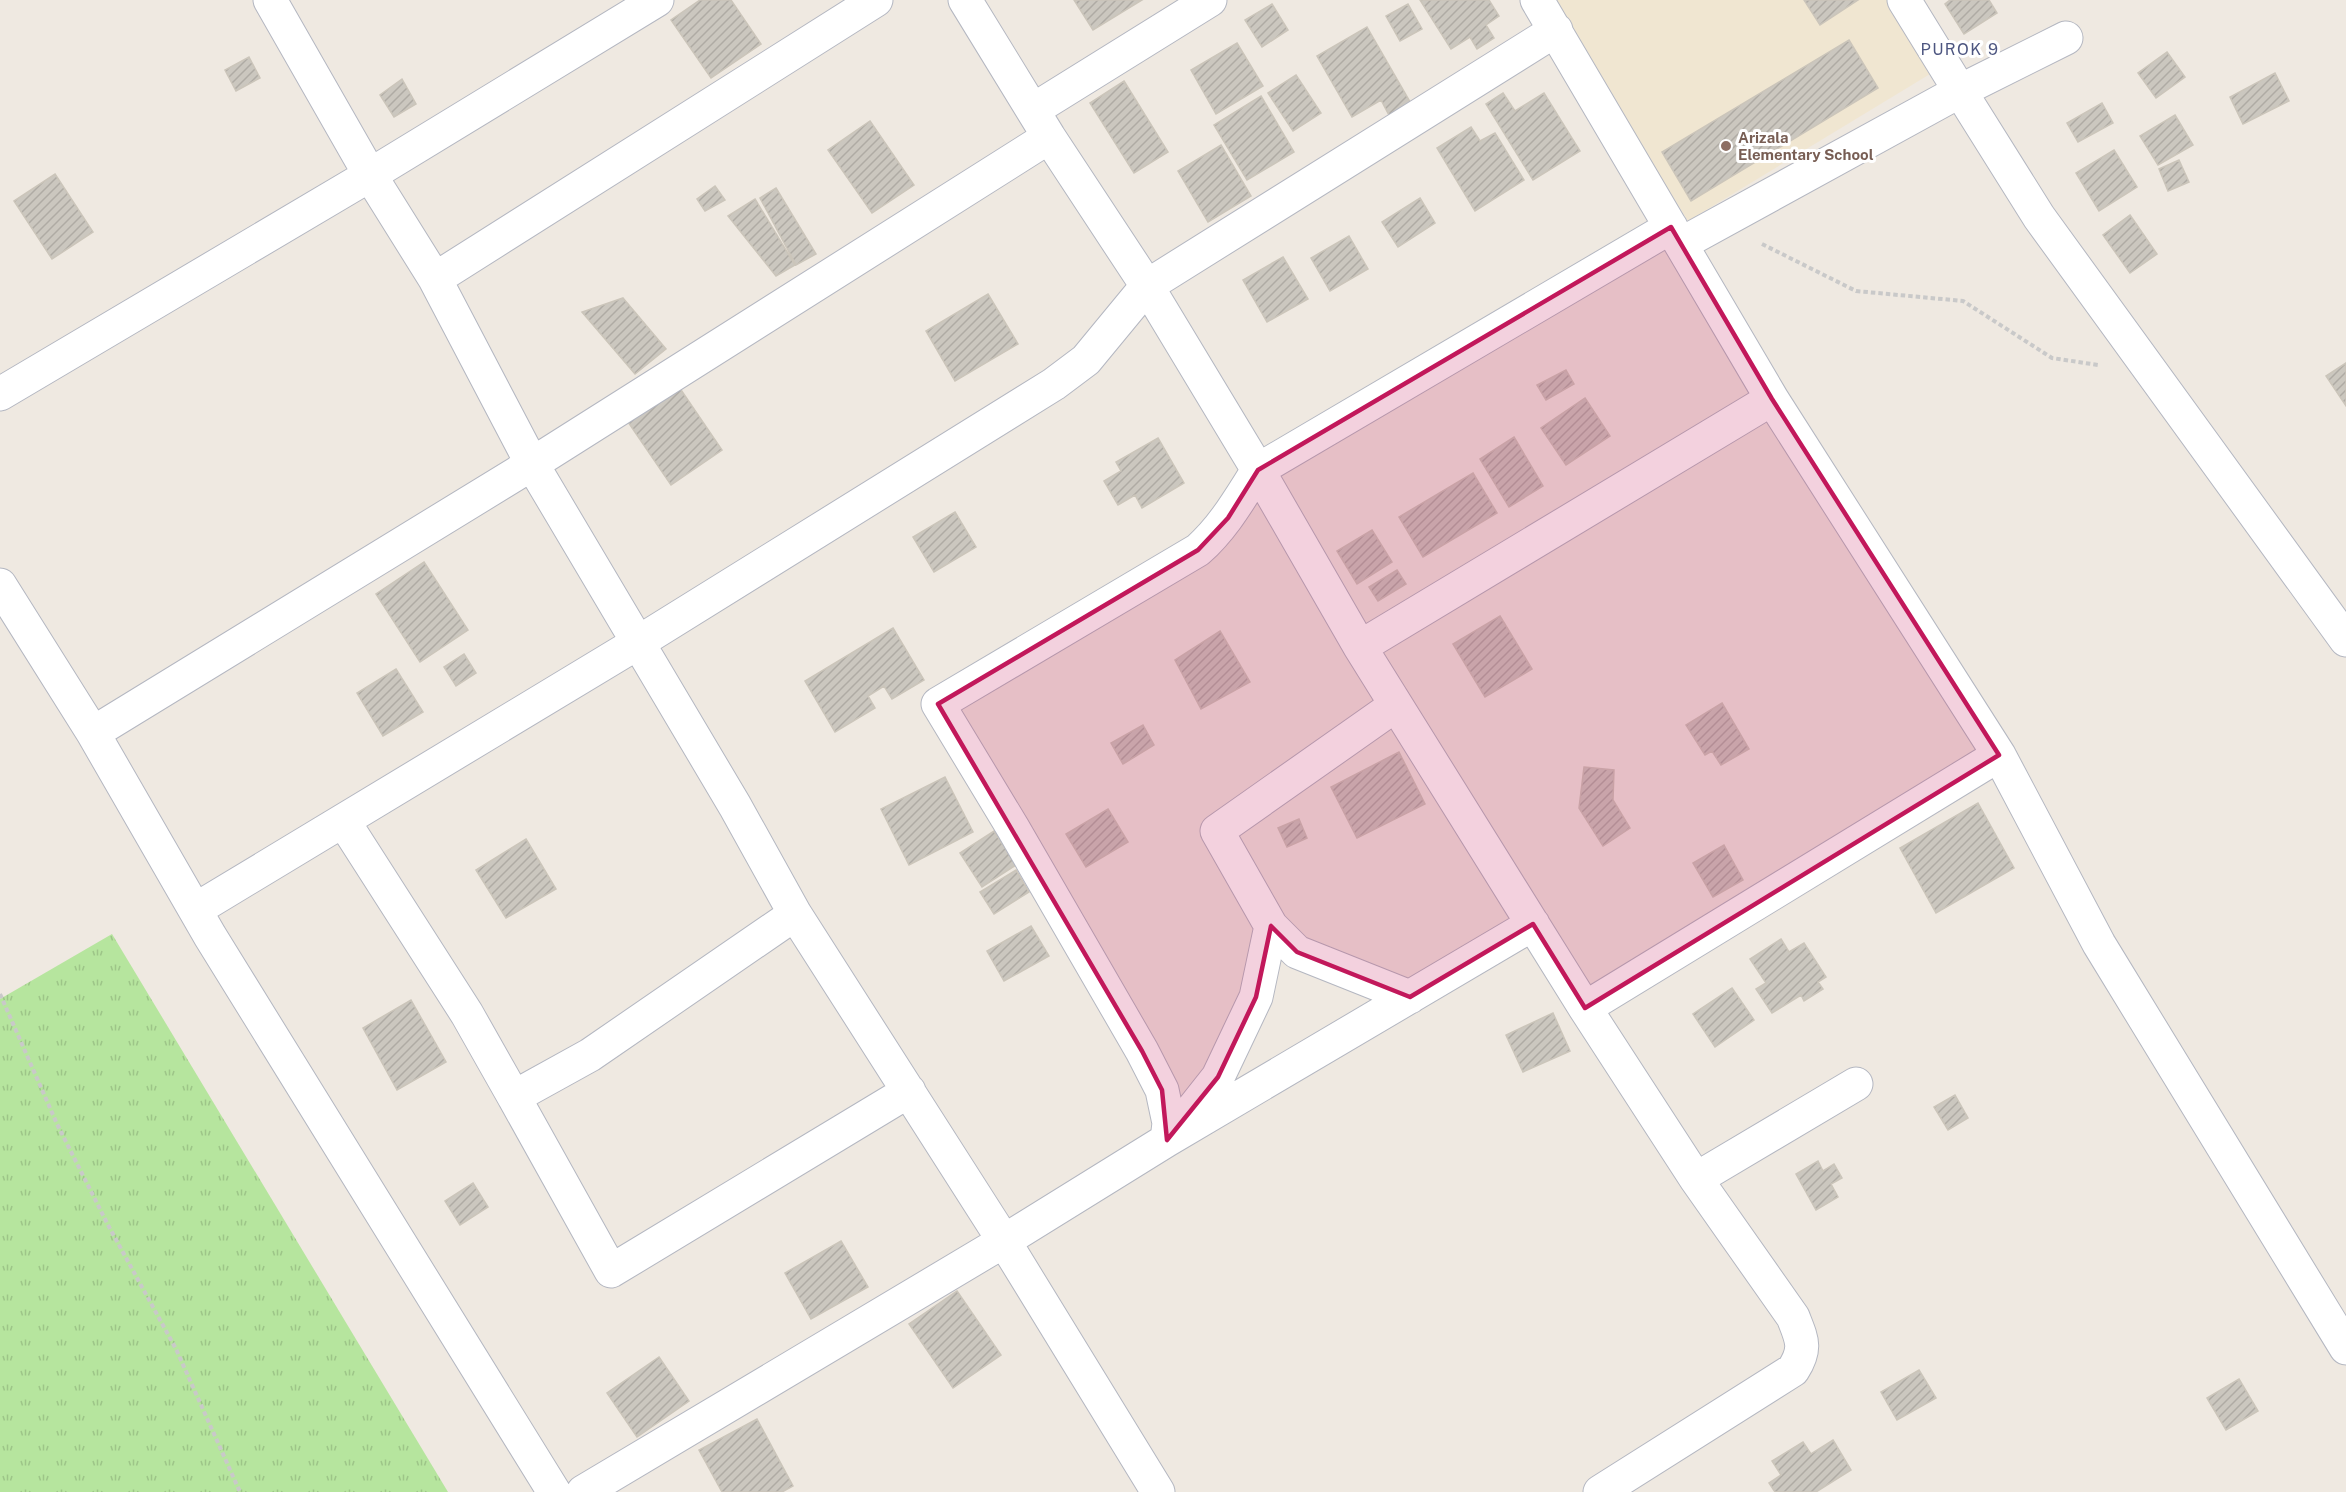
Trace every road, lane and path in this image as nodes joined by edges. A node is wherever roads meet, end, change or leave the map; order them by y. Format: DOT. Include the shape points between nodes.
graph roads {
  1 [pos="270,0"];
  2 [pos="657,0"];
  3 [pos="876,0"];
  4 [pos="965,0"];
  5 [pos="1210,0"];
  6 [pos="1537,0"];
  7 [pos="1904,0"];
  8 [pos="1556,30"];
  9 [pos="2066,38"];
  10 [pos="1960,91"];
  11 [pos="1041,123"];
  12 [pos="370,175"];
  13 [pos="1721,223"];
  14 [pos="1676,236"];
  15 [pos="435,279"];
  16 [pos="1147,286"];
  17 [pos="2152,373"];
  18 [pos="0,394"];
  19 [pos="1772,399"];
  20 [pos="532,464"];
  21 [pos="1258,470"];
  22 [pos="0,585"];
  23 [pos="2346,640"];
  24 [pos="639,642"];
  25 [pos="1360,647"];
  26 [pos="1396,705"];
  27 [pos="93,733"];
  28 [pos="1999,754"];
  29 [pos="344,822"];
  30 [pos="195,910"];
  31 [pos="795,914"];
  32 [pos="1533,924"];
  33 [pos="1271,926"];
  34 [pos="0,994"];
  35 [pos="1410,997"];
  36 [pos="1585,1008"];
  37 [pos="1856,1084"];
  38 [pos="909,1091"];
  39 [pos="514,1097"];
  40 [pos="1167,1140"];
  41 [pos="1696,1179"];
  42 [pos="1004,1241"];
  43 [pos="2346,1348"];
  44 [pos="240,1492"];
  45 [pos="554,1492"];
  46 [pos="584,1492"];
  47 [pos="1158,1492"];
  48 [pos="1600,1492"];
  1 -- 12 [label="street"];
  2 -- 12 [label="street"];
  3 -- 15 [label="street"];
  4 -- 11 [label="street"];
  5 -- 11 [label="street"];
  6 -- 8 [label="street"];
  7 -- 10 [label="street"];
  8 -- 14 [label="street"];
  8 -- 16 [label="street"];
  9 -- 10 [label="street"];
  10 -- 13 [label="street"];
  10 -- 17 [label="street" via="2039,217"];
  11 -- 16 [label="street"];
  11 -- 20 [label="street"];
  12 -- 15 [label="street"];
  12 -- 18 [label="street"];
  13 -- 14 [label="street"];
  13 -- 17 [label="path" via="1856,291 1963,301 2052,358"];
  14 -- 19 [label="street"];
  14 -- 21 [label="street"];
  15 -- 20 [label="street"];
  16 -- 21 [label="street"];
  16 -- 24 [label="street" via="1074,370"];
  17 -- 23 [label="street"];
  19 -- 25 [label="street"];
  19 -- 28 [label="street"];
  20 -- 24 [label="street"];
  20 -- 27 [label="street"];
  21 -- 25 [label="street"];
  21 -- 40 [label="street" via="1228,518 1198,550 938,704 1142,1051 1164,1098 1169,1123"];
  22 -- 27 [label="street"];
  24 -- 29 [label="street"];
  24 -- 31 [label="street"];
  25 -- 26 [label="street"];
  26 -- 32 [label="street"];
  26 -- 33 [label="street" via="1217,831"];
  27 -- 30 [label="street"];
  28 -- 36 [label="street"];
  28 -- 43 [label="street" via="2099,944"];
  29 -- 30 [label="street"];
  29 -- 39 [label="street" via="467,1014"];
  30 -- 45 [label="street"];
  31 -- 38 [label="street"];
  31 -- 39 [label="street" via="590,1055"];
  32 -- 35 [label="street"];
  32 -- 36 [label="street"];
  33 -- 35 [label="street" via="1297,952"];
  33 -- 40 [label="street" via="1256,997 1218,1077"];
  34 -- 44 [label="path" via="57,1124 176,1349"];
  35 -- 40 [label="street"];
  36 -- 41 [label="street"];
  37 -- 41 [label="street"];
  38 -- 39 [label="street" via="611,1271"];
  38 -- 42 [label="street"];
  40 -- 42 [label="street"];
  41 -- 48 [label="street" via="1794,1317 1802,1340 1802,1357 1785,1376"];
  42 -- 46 [label="street"];
  42 -- 47 [label="street"];
}
